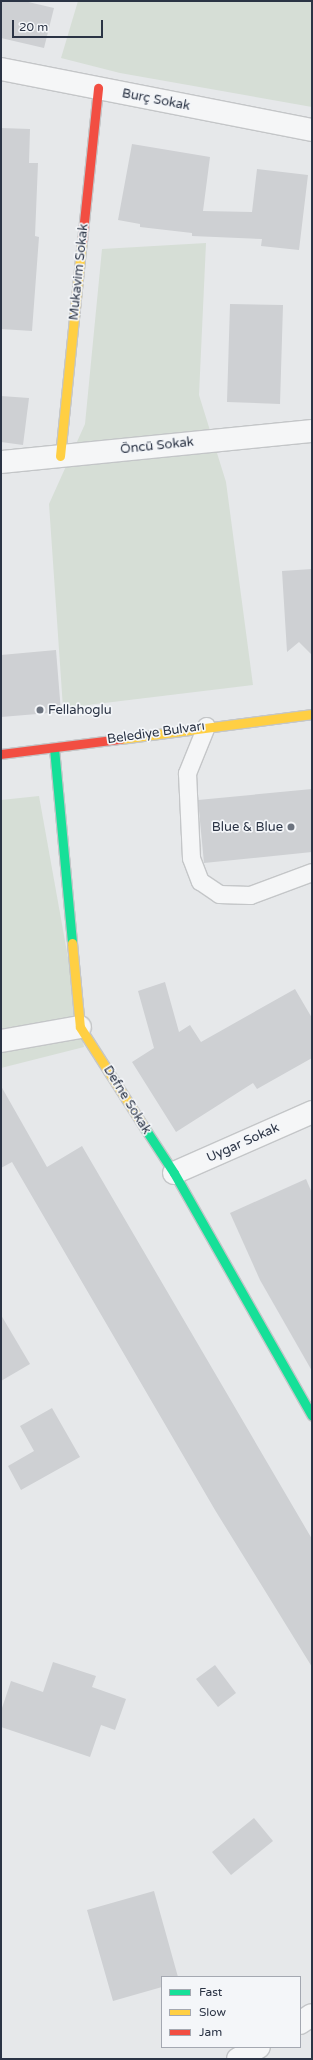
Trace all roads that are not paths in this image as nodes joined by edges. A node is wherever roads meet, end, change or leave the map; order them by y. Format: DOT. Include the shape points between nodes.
graph roads {
  1 [pos="1,69"];
  2 [pos="98,88"];
  3 [pos="312,130"];
  4 [pos="312,431"];
  5 [pos="60,456"];
  6 [pos="1,462"];
  7 [pos="312,714"];
  8 [pos="206,726"];
  9 [pos="54,748"];
  10 [pos="1,754"];
  11 [pos="312,872"];
  12 [pos="80,1027"];
  13 [pos="1,1041"];
  14 [pos="312,1112"];
  15 [pos="174,1173"];
  16 [pos="310,1409"];
  17 [pos="312,2016"];
  18 [pos="301,2022"];
  19 [pos="257,2048"];
  20 [pos="238,2059"];
  1 -- 2 [label="street, Burç Sokak"];
  2 -- 3 [label="street, Burç Sokak"];
  2 -- 5 [label="street, Mukavim Sokak"];
  4 -- 5 [label="street, Öncü Sokak"];
  5 -- 6 [label="street, Öncü Sokak"];
  7 -- 8 [label="street, Belediye Bulvarı"];
  8 -- 9 [label="street, Belediye Bulvarı"];
  8 -- 11 [label="lane" via="187,773 191,858 200,881 219,894 250,895"];
  9 -- 10 [label="street, Belediye Bulvarı"];
  9 -- 12 [label="street, Defne Sokak"];
  12 -- 13 [label="street"];
  12 -- 15 [label="street, Defne Sokak"];
  14 -- 15 [label="street, Uygar Sokak"];
  15 -- 16 [label="street, Defne Sokak"];
  17 -- 18 [label="street"];
  19 -- 20 [label="street"];
}
